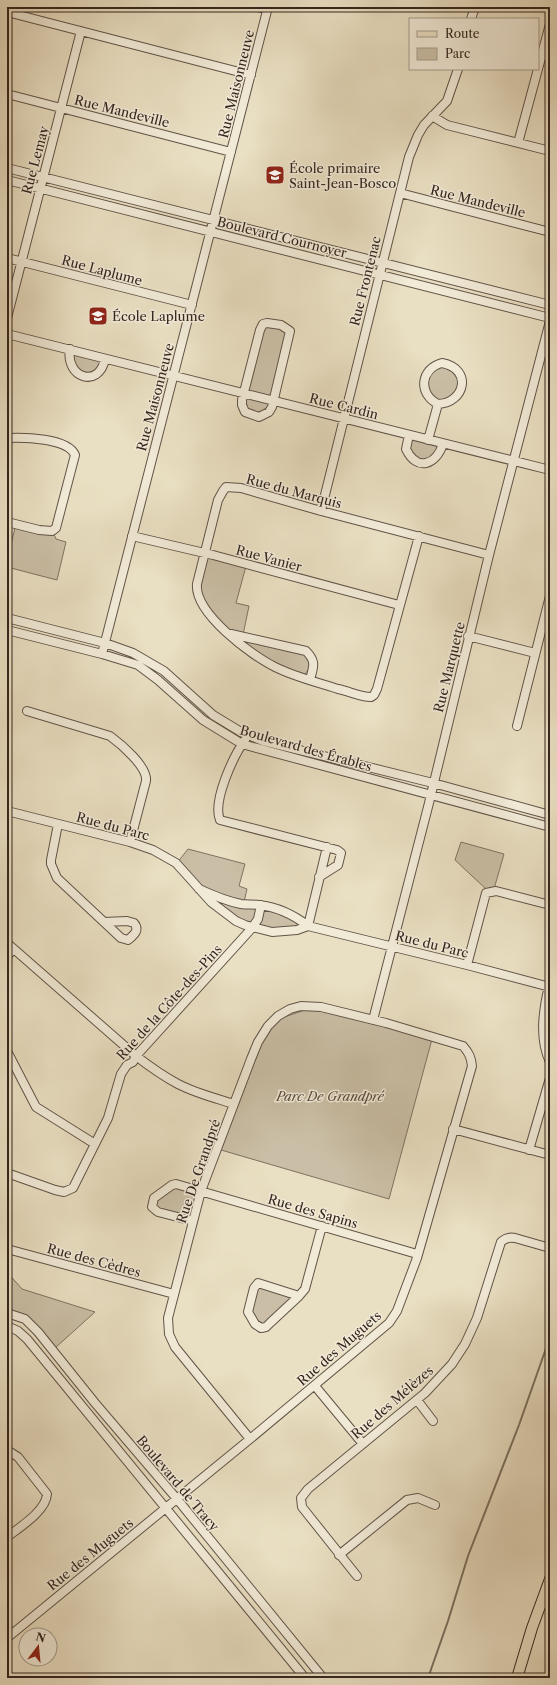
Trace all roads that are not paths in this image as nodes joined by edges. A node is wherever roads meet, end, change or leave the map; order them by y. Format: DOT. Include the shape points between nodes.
graph roads {
  1 [pos="258,7"];
  2 [pos="475,7"];
  3 [pos="267,8"];
  4 [pos="7,12"];
  5 [pos="471,18"];
  6 [pos="550,24"];
  7 [pos="81,32"];
  8 [pos="539,65"];
  9 [pos="458,70"];
  10 [pos="538,70"];
  11 [pos="251,75"];
  12 [pos="7,94"];
  13 [pos="61,108"];
  14 [pos="432,116"];
  15 [pos="518,143"];
  16 [pos="550,151"];
  17 [pos="231,152"];
  18 [pos="7,168"];
  19 [pos="43,177"];
  20 [pos="7,180"];
  21 [pos="40,188"];
  22 [pos="400,193"];
  23 [pos="213,221"];
  24 [pos="211,231"];
  25 [pos="550,232"];
  26 [pos="7,258"];
  27 [pos="22,261"];
  28 [pos="382,264"];
  29 [pos="379,274"];
  30 [pos="550,305"];
  31 [pos="192,306"];
  32 [pos="7,318"];
  33 [pos="550,319"];
  34 [pos="7,334"];
  35 [pos="70,349"];
  36 [pos="105,359"];
  37 [pos="173,376"];
  38 [pos="244,393"];
  39 [pos="273,401"];
  40 [pos="438,404"];
  41 [pos="344,419"];
  42 [pos="409,435"];
  43 [pos="7,438"];
  44 [pos="428,440"];
  45 [pos="443,444"];
  46 [pos="513,461"];
  47 [pos="550,470"];
  48 [pos="321,511"];
  49 [pos="7,522"];
  50 [pos="132,536"];
  51 [pos="419,536"];
  52 [pos="206,553"];
  53 [pos="489,555"];
  54 [pos="550,596"];
  55 [pos="400,605"];
  56 [pos="7,618"];
  57 [pos="7,630"];
  58 [pos="7,633"];
  59 [pos="19,633"];
  60 [pos="228,633"];
  61 [pos="468,636"];
  62 [pos="105,643"];
  63 [pos="535,653"];
  64 [pos="102,654"];
  65 [pos="310,680"];
  66 [pos="27,712"];
  67 [pos="517,726"];
  68 [pos="248,736"];
  69 [pos="242,744"];
  70 [pos="433,783"];
  71 [pos="430,796"];
  72 [pos="7,811"];
  73 [pos="550,815"];
  74 [pos="58,824"];
  75 [pos="550,827"];
  76 [pos="130,842"];
  77 [pos="327,847"];
  78 [pos="319,877"];
  79 [pos="199,889"];
  80 [pos="261,905"];
  81 [pos="550,905"];
  82 [pos="104,922"];
  83 [pos="308,926"];
  84 [pos="252,928"];
  85 [pos="7,943"];
  86 [pos="392,946"];
  87 [pos="14,949"];
  88 [pos="7,956"];
  89 [pos="467,965"];
  90 [pos="549,986"];
  91 [pos="373,1020"];
  92 [pos="7,1051"];
  93 [pos="136,1056"];
  94 [pos="550,1062"];
  95 [pos="550,1078"];
  96 [pos="234,1104"];
  97 [pos="454,1129"];
  98 [pos="94,1144"];
  99 [pos="529,1150"];
  100 [pos="550,1156"];
  101 [pos="7,1173"];
  102 [pos="201,1191"];
  103 [pos="193,1221"];
  104 [pos="322,1226"];
  105 [pos="550,1248"];
  106 [pos="7,1249"];
  107 [pos="418,1254"];
  108 [pos="174,1294"];
  109 [pos="299,1296"];
  110 [pos="7,1313"];
  111 [pos="7,1326"];
  112 [pos="314,1386"];
  113 [pos="88,1395"];
  114 [pos="417,1400"];
  115 [pos="79,1402"];
  116 [pos="434,1421"];
  117 [pos="250,1439"];
  118 [pos="363,1444"];
  119 [pos="7,1450"];
  120 [pos="177,1499"];
  121 [pos="435,1506"];
  122 [pos="166,1508"];
  123 [pos="7,1537"];
  124 [pos="339,1555"];
  125 [pos="357,1576"];
  126 [pos="550,1579"];
  127 [pos="282,1628"];
  128 [pos="271,1636"];
  129 [pos="7,1638"];
  130 [pos="305,1678"];
  131 [pos="323,1678"];
  132 [pos="517,1678"];
  1 -- 3 [label="street"];
  2 -- 5 [label="street"];
  3 -- 11 [label="street, Rue Maisonneuve"];
  4 -- 7 [label="street"];
  6 -- 8 [label="street"];
  7 -- 11 [label="street"];
  7 -- 13 [label="street, Rue Lemay"];
  9 -- 14 [label="street, Rue Frontenac" via="447,101"];
  10 -- 15 [label="street"];
  11 -- 17 [label="street, Rue Maisonneuve"];
  12 -- 13 [label="street, Rue Mandeville"];
  13 -- 17 [label="street, Rue Mandeville"];
  13 -- 19 [label="street, Rue Lemay"];
  14 -- 15 [label="street" via="447,125"];
  14 -- 22 [label="street, Rue Frontenac" via="414,144"];
  15 -- 16 [label="street"];
  17 -- 23 [label="street, Rue Maisonneuve"];
  18 -- 19 [label="street, Boulevard Cournoyer"];
  19 -- 21 [label="street, Rue Lemay"];
  19 -- 23 [label="street, Boulevard Cournoyer"];
  20 -- 21 [label="street, Boulevard Cournoyer"];
  21 -- 24 [label="street, Boulevard Cournoyer"];
  21 -- 27 [label="street, Rue Lemay"];
  22 -- 25 [label="street, Rue Mandeville"];
  22 -- 28 [label="street, Rue Frontenac"];
  23 -- 24 [label="street, Rue Maisonneuve"];
  23 -- 28 [label="street, Boulevard Cournoyer"];
  24 -- 29 [label="street, Boulevard Cournoyer"];
  24 -- 31 [label="street, Rue Maisonneuve"];
  26 -- 27 [label="street, Rue Laplume"];
  27 -- 31 [label="street, Rue Laplume"];
  27 -- 32 [label="street, Rue Lemay"];
  28 -- 29 [label="street, Rue Frontenac"];
  28 -- 30 [label="street, Boulevard Cournoyer"];
  29 -- 33 [label="street, Boulevard Cournoyer"];
  29 -- 41 [label="street, Rue Frontenac"];
  31 -- 37 [label="street, Rue Maisonneuve"];
  33 -- 46 [label="street, Rue Marquette"];
  34 -- 35 [label="street, Rue Cardin"];
  35 -- 36 [label="street, Rue Cardin"];
  35 -- 36 [label="street" via="70,366 74,372 85,376 99,374"];
  36 -- 37 [label="street, Rue Cardin"];
  37 -- 38 [label="street, Rue Cardin"];
  37 -- 50 [label="street, Rue Maisonneuve"];
  38 -- 39 [label="street, Rue Cardin"];
  38 -- 39 [label="street" via="242,405 245,412 254,416 259,417 269,412"];
  38 -- 39 [label="street" via="261,327 267,323 278,324 290,331"];
  39 -- 41 [label="street, Rue Cardin"];
  40 -- 40 [label="street" via="450,401 461,387 461,375 448,364 437,364 426,375 425,390 430,399"];
  40 -- 44 [label="street"];
  41 -- 42 [label="street, Rue Cardin"];
  41 -- 48 [label="street, Rue Frontenac"];
  42 -- 44 [label="street, Rue Cardin"];
  42 -- 45 [label="street" via="406,449 410,456 422,463 436,458"];
  43 -- 49 [label="street" via="38,439 63,445 73,452 75,460 58,525 52,531"];
  44 -- 45 [label="street, Rue Cardin"];
  45 -- 46 [label="street, Rue Cardin"];
  46 -- 47 [label="street, Rue Cardin"];
  46 -- 53 [label="street, Rue Marquette"];
  48 -- 51 [label="street, Rue du Marquis"];
  48 -- 52 [label="street, Rue du Marquis" via="241,488 226,487 218,500"];
  50 -- 52 [label="street, Rue Vanier"];
  50 -- 62 [label="street, Rue Maisonneuve"];
  51 -- 53 [label="street, Rue du Marquis"];
  51 -- 55 [label="street, Rue du Marquis"];
  52 -- 55 [label="street, Rue Vanier"];
  52 -- 60 [label="street, Rue du Marquis" via="197,584 198,597 204,608"];
  53 -- 61 [label="street, Rue Marquette"];
  54 -- 63 [label="street"];
  55 -- 65 [label="street, Rue du Marquis" via="374,695 367,697"];
  56 -- 62 [label="street, Boulevard des Érables"];
  57 -- 59 [label="street, Boulevard des Érables"];
  58 -- 59 [label="street"];
  59 -- 64 [label="street, Boulevard des Érables"];
  60 -- 65 [label="street, Rue du Marquis" via="274,667"];
  60 -- 65 [label="street, Rue du Marquis" via="306,652 314,663"];
  61 -- 63 [label="street"];
  61 -- 70 [label="street, Rue Marquette"];
  62 -- 64 [label="street, Rue Maisonneuve"];
  62 -- 68 [label="street, Boulevard des Érables" via="133,653 164,671 213,714"];
  63 -- 67 [label="street"];
  64 -- 69 [label="street, Boulevard des Érables" via="143,668 202,720"];
  66 -- 76 [label="street" via="110,736 141,766 146,773 146,781"];
  68 -- 69 [label="street"];
  68 -- 70 [label="street, Boulevard des Érables"];
  69 -- 71 [label="street, Boulevard des Érables"];
  69 -- 77 [label="street" via="224,782 218,805 220,820"];
  70 -- 71 [label="street, Rue Marquette"];
  70 -- 73 [label="street, Boulevard des Érables"];
  71 -- 75 [label="street, Boulevard des Érables"];
  71 -- 86 [label="street, Rue Marquette"];
  72 -- 74 [label="street, Rue du Parc"];
  74 -- 76 [label="street, Rue du Parc"];
  74 -- 82 [label="street" via="51,853 51,864 55,874 62,884"];
  76 -- 79 [label="street, Rue du Parc" via="153,850 176,863"];
  77 -- 78 [label="street"];
  77 -- 78 [label="street" via="341,853 340,861"];
  78 -- 83 [label="street"];
  79 -- 80 [label="street, Rue du Parc" via="241,904"];
  79 -- 84 [label="street, Rue du Parc" via="236,921"];
  80 -- 83 [label="street, Rue du Parc" via="288,914"];
  80 -- 84 [label="street, Rue de la Côte-des-Pins" via="258,919"];
  81 -- 89 [label="street" via="496,891 486,893"];
  83 -- 84 [label="street, Rue du Parc" via="297,930 272,932"];
  83 -- 86 [label="street, Rue du Parc"];
  84 -- 93 [label="street, Rue de la Côte-des-Pins"];
  85 -- 87 [label="street"];
  86 -- 89 [label="street, Rue du Parc"];
  86 -- 91 [label="street, Rue Marquette"];
  87 -- 88 [label="street"];
  87 -- 93 [label="street"];
  89 -- 90 [label="street, Rue du Parc"];
  90 -- 94 [label="street" via="543,1038"];
  91 -- 96 [label="street, Rue De Grandpré" via="330,1008 310,1006 290,1009 278,1016 258,1042"];
  91 -- 97 [label="street, Rue des Muguets" via="446,1040 463,1046 468,1051 472,1066"];
  92 -- 98 [label="street" via="36,1107"];
  93 -- 96 [label="street" via="179,1085"];
  93 -- 98 [label="street, Rue de la Côte-des-Pins" via="122,1074 110,1113"];
  95 -- 99 [label="street"];
  96 -- 102 [label="street, Rue De Grandpré"];
  97 -- 99 [label="street"];
  97 -- 107 [label="street, Rue des Muguets"];
  98 -- 101 [label="street, Rue de la Côte-des-Pins" via="70,1191 55,1190"];
  99 -- 100 [label="street"];
  102 -- 103 [label="street, Rue De Grandpré"];
  102 -- 103 [label="street, Rue des Sapins" via="176,1184 154,1198 152,1203 152,1207 158,1212"];
  102 -- 104 [label="street, Rue des Sapins"];
  103 -- 108 [label="street, Rue De Grandpré"];
  104 -- 107 [label="street, Rue des Sapins"];
  104 -- 109 [label="street" via="305,1288"];
  105 -- 114 [label="street, Rue des Mélèzes" via="515,1238 501,1242 470,1335 445,1372"];
  106 -- 108 [label="street, Rue des Cèdres"];
  107 -- 112 [label="street, Rue des Muguets" via="397,1311 389,1323"];
  108 -- 117 [label="street, Rue De Grandpré" via="168,1326 175,1347"];
  109 -- 109 [label="street" via="258,1283 254,1288 248,1312 258,1327 266,1327"];
  110 -- 113 [label="street, Boulevard de Tracy" via="25,1319 34,1327"];
  111 -- 115 [label="street, Boulevard de Tracy" via="18,1330 27,1339"];
  112 -- 117 [label="street, Rue des Muguets"];
  112 -- 118 [label="street"];
  113 -- 115 [label="street"];
  113 -- 120 [label="street, Boulevard de Tracy"];
  114 -- 116 [label="street"];
  114 -- 118 [label="street, Rue des Mélèzes"];
  115 -- 122 [label="street, Boulevard de Tracy"];
  117 -- 120 [label="street, Rue des Muguets"];
  118 -- 124 [label="street, Rue des Mélèzes" via="316,1482 301,1498 302,1508"];
  119 -- 123 [label="street" via="18,1457 48,1494 39,1512"];
  120 -- 122 [label="street, Rue des Muguets"];
  120 -- 127 [label="street, Boulevard de Tracy"];
  121 -- 124 [label="street" via="418,1498 407,1500"];
  122 -- 128 [label="street, Boulevard de Tracy"];
  122 -- 129 [label="street, Rue des Muguets"];
  124 -- 125 [label="street, Rue des Mélèzes"];
  126 -- 132 [label="main road"];
  127 -- 128 [label="street"];
  127 -- 131 [label="street, Boulevard de Tracy"];
  128 -- 130 [label="street, Boulevard de Tracy"];
}
